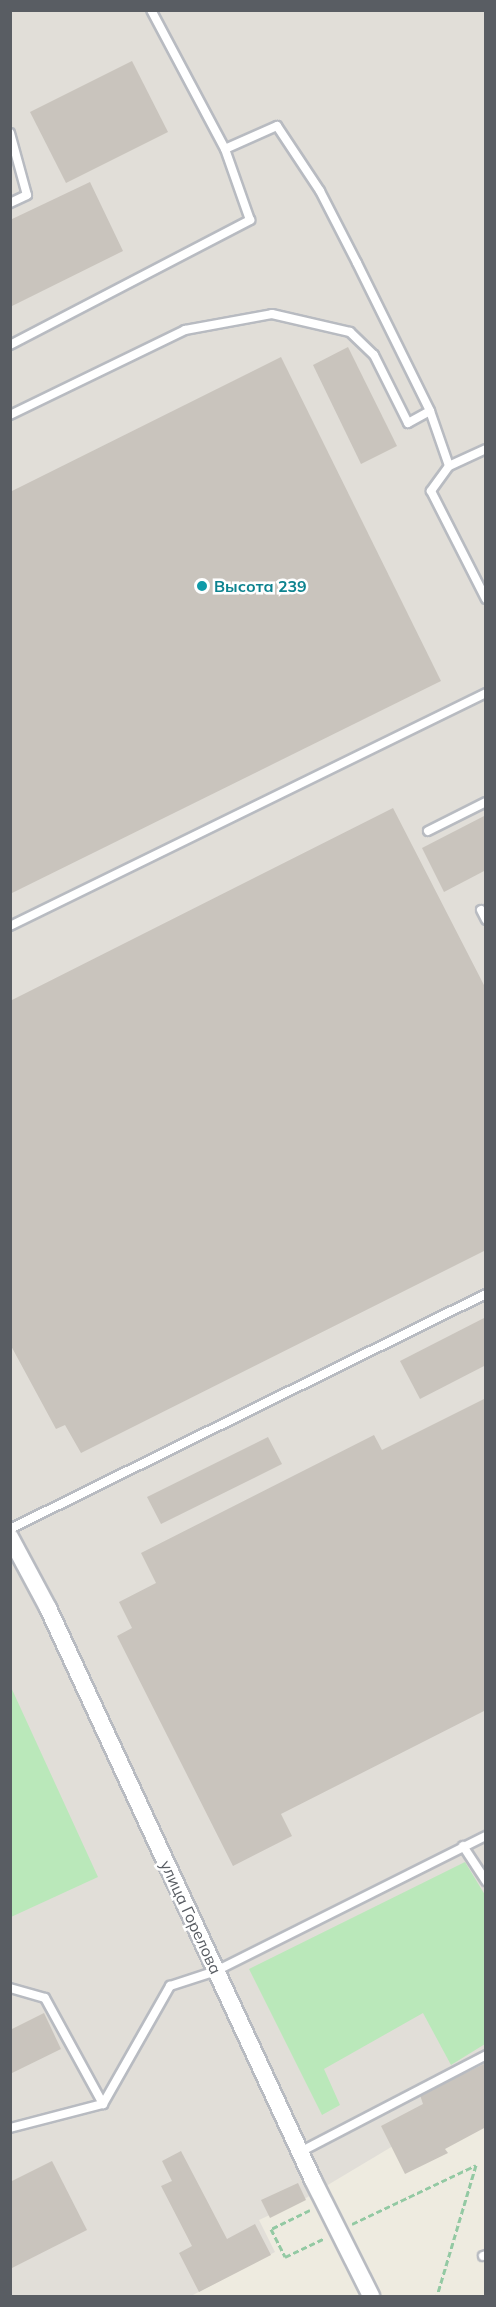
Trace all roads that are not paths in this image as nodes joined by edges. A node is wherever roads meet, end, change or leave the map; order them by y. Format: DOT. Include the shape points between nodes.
graph roads {
  1 [pos="151,10"];
  2 [pos="10,133"];
  3 [pos="225,149"];
  4 [pos="10,203"];
  5 [pos="10,345"];
  6 [pos="430,411"];
  7 [pos="10,415"];
  8 [pos="486,449"];
  9 [pos="449,466"];
  10 [pos="486,599"];
  11 [pos="486,693"];
  12 [pos="486,802"];
  13 [pos="428,831"];
  14 [pos="481,910"];
  15 [pos="486,920"];
  16 [pos="10,926"];
  17 [pos="486,1294"];
  18 [pos="10,1529"];
  19 [pos="10,1537"];
  20 [pos="486,1836"];
  21 [pos="463,1846"];
  22 [pos="486,1881"];
  23 [pos="216,1971"];
  24 [pos="10,1988"];
  25 [pos="486,2055"];
  26 [pos="103,2104"];
  27 [pos="10,2128"];
  28 [pos="300,2152"];
  29 [pos="371,2296"];
  1 -- 3 [label="lane"];
  2 -- 4 [label="lane" via="27,195"];
  3 -- 5 [label="lane" via="250,220"];
  3 -- 6 [label="lane" via="277,126 320,191"];
  6 -- 7 [label="lane" via="408,423 374,355 350,332 272,314 184,330"];
  6 -- 9 [label="lane"];
  8 -- 9 [label="lane"];
  9 -- 10 [label="lane" via="430,491"];
  11 -- 16 [label="lane"];
  12 -- 13 [label="lane"];
  14 -- 15 [label="lane"];
  17 -- 18 [label="lane"];
  19 -- 23 [label="street, улица Горелова" via="48,1608"];
  20 -- 21 [label="lane"];
  21 -- 22 [label="lane"];
  21 -- 23 [label="lane"];
  23 -- 26 [label="lane" via="170,1986"];
  23 -- 28 [label="street, улица Горелова"];
  24 -- 26 [label="lane" via="45,1998"];
  25 -- 28 [label="lane"];
  26 -- 27 [label="lane"];
  28 -- 29 [label="street, улица Горелова"];
}
